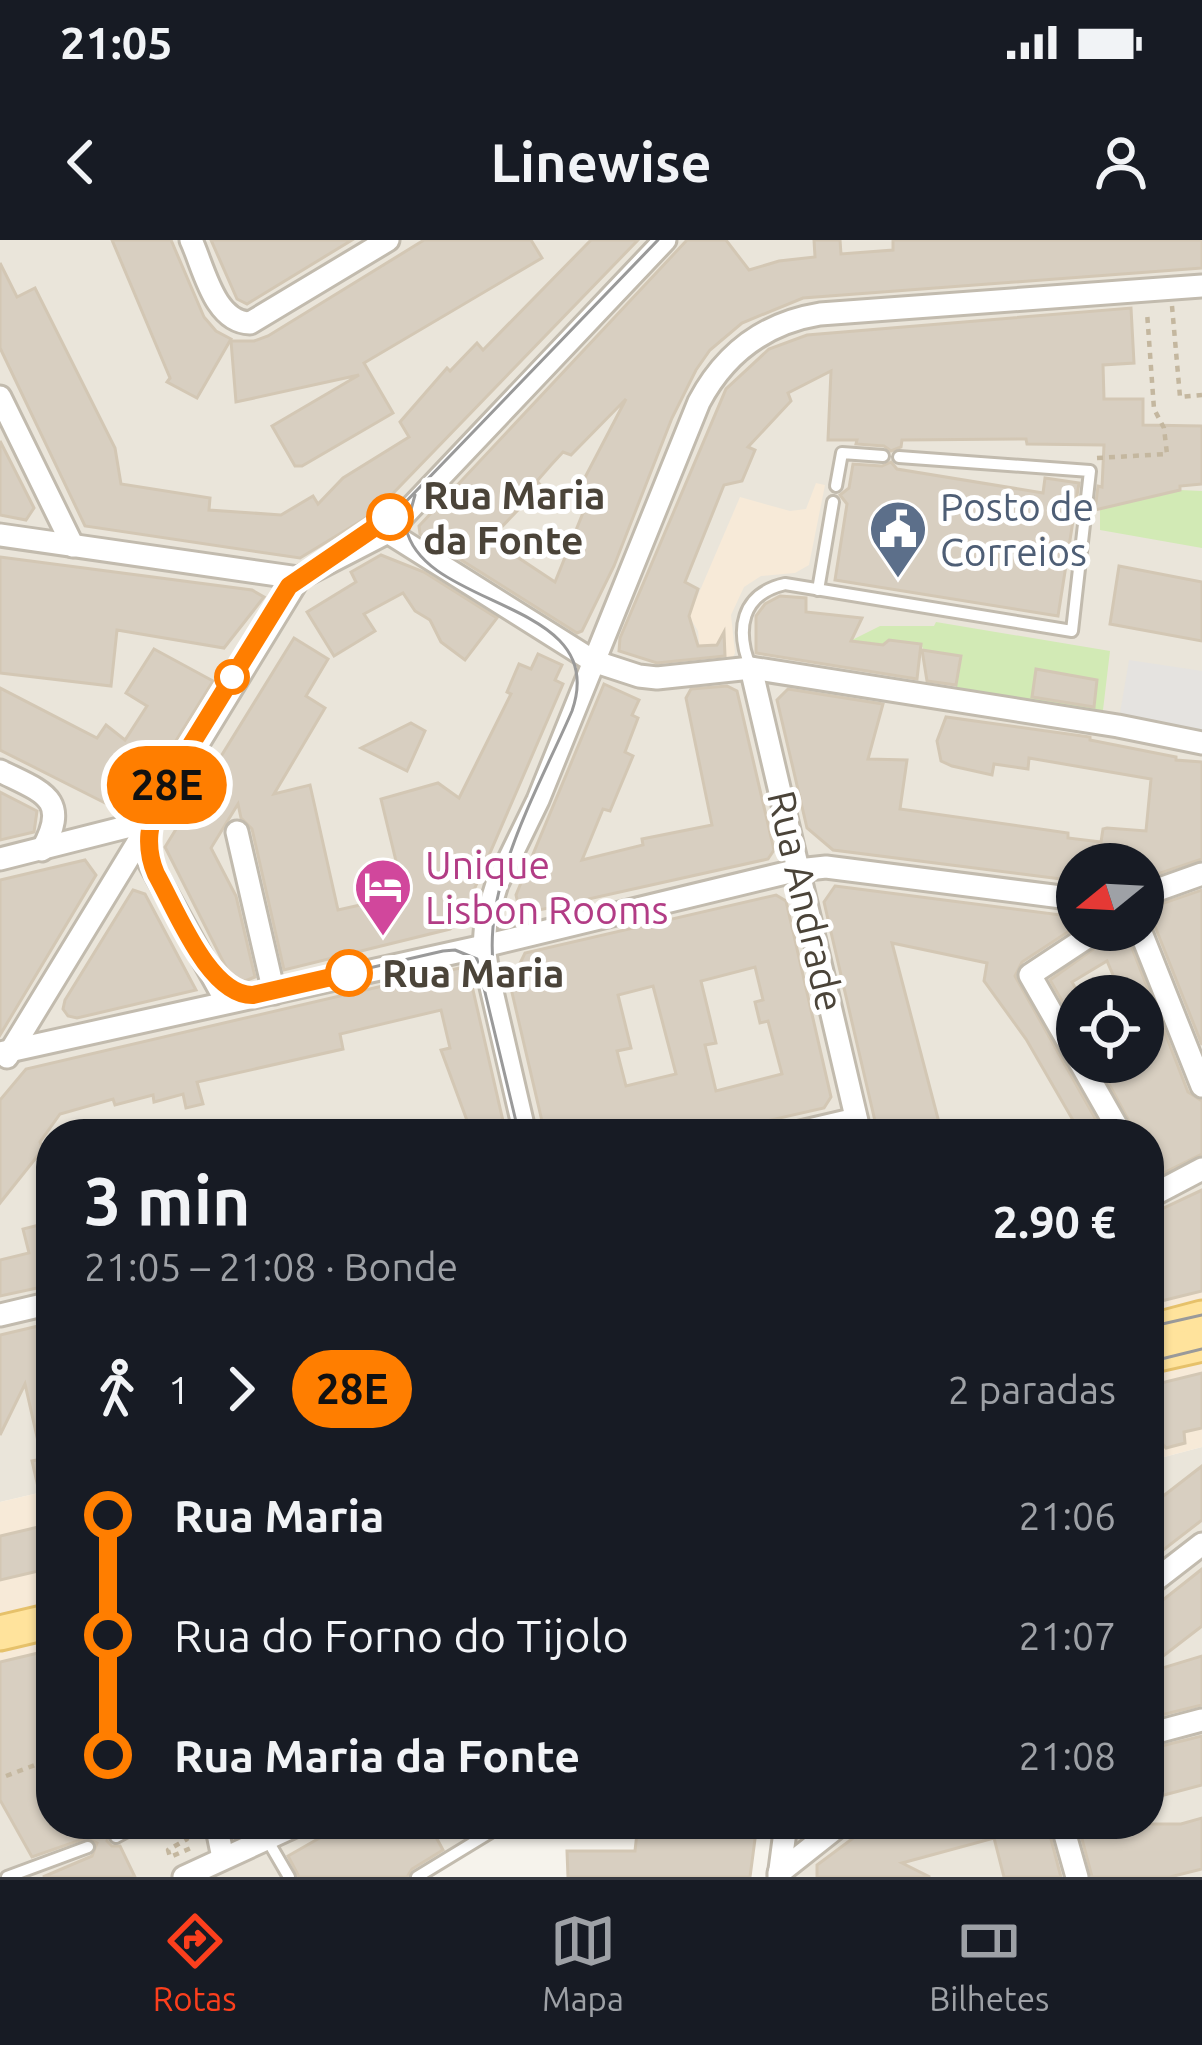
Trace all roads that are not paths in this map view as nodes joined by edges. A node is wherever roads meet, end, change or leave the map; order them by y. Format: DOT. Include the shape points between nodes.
graph roads {
  1 [pos="191,240"];
  2 [pos="388,240"];
  3 [pos="665,240"];
  4 [pos="1202,286"];
  5 [pos="0,397"];
  6 [pos="883,456"];
  7 [pos="899,457"];
  8 [pos="836,487"];
  9 [pos="833,502"];
  10 [pos="388,532"];
  11 [pos="0,535"];
  12 [pos="74,546"];
  13 [pos="298,578"];
  14 [pos="818,590"];
  15 [pos="593,661"];
  16 [pos="752,668"];
  17 [pos="1202,743"];
  18 [pos="0,771"];
  19 [pos="150,821"];
  20 [pos="237,832"];
  21 [pos="84,838"];
  22 [pos="137,842"];
  23 [pos="41,850"];
  24 [pos="0,860"];
  25 [pos="799,870"];
  26 [pos="119,873"];
  27 [pos="1202,874"];
  28 [pos="1164,888"];
  29 [pos="1056,896"];
  30 [pos="484,946"];
  31 [pos="1066,951"];
  32 [pos="1148,951"];
  33 [pos="274,993"];
  34 [pos="226,1001"];
  35 [pos="1056,1021"];
  36 [pos="4,1058"];
  37 [pos="1091,1083"];
  38 [pos="1202,1086"];
  39 [pos="522,1119"];
  40 [pos="856,1119"];
  41 [pos="1112,1119"];
  42 [pos="1202,1169"];
  43 [pos="1164,1185"];
  44 [pos="36,1307"];
  45 [pos="0,1315"];
  46 [pos="1202,1318"];
  47 [pos="1164,1328"];
  48 [pos="1202,1343"];
  49 [pos="1164,1352"];
  50 [pos="1202,1544"];
  51 [pos="1164,1573"];
  52 [pos="36,1601"];
  53 [pos="0,1609"];
  54 [pos="36,1625"];
  55 [pos="0,1633"];
  56 [pos="1202,1720"];
  57 [pos="1164,1731"];
  58 [pos="220,1839"];
  59 [pos="272,1839"];
  60 [pos="479,1839"];
  61 [pos="784,1839"];
  62 [pos="823,1839"];
  63 [pos="1066,1839"];
  64 [pos="268,1841"];
  65 [pos="88,1847"];
  66 [pos="224,1858"];
  67 [pos="779,1875"];
  68 [pos="7,1877"];
  69 [pos="184,1877"];
  70 [pos="290,1877"];
  71 [pos="417,1877"];
  72 [pos="1077,1877"];
  1 -- 2 [label="street" via="222,310 238,322 258,320"];
  3 -- 10 [label="street"];
  4 -- 15 [label="street" via="820,314 748,342 699,402"];
  5 -- 12 [label="street"];
  6 -- 8 [label="lane" via="842,453"];
  7 -- 14 [label="lane" via="1090,471 1072,631"];
  9 -- 14 [label="lane"];
  10 -- 13 [label="street"];
  10 -- 15 [label="street"];
  11 -- 12 [label="street"];
  12 -- 13 [label="street"];
  13 -- 19 [label="street"];
  14 -- 16 [label="lane" via="785,584 756,595 746,611"];
  15 -- 16 [label="street" via="657,678"];
  15 -- 30 [label="street" via="497,884"];
  16 -- 17 [label="street"];
  16 -- 25 [label="street, Rua Andrade"];
  18 -- 23 [label="street" via="53,805"];
  19 -- 21 [label="street"];
  19 -- 22 [label="street"];
  20 -- 33 [label="street"];
  21 -- 23 [label="street"];
  21 -- 26 [label="street" via="111,850"];
  22 -- 26 [label="street"];
  22 -- 34 [label="street"];
  23 -- 24 [label="street"];
  25 -- 29 [label="street"];
  25 -- 30 [label="street"];
  25 -- 40 [label="street, Rua Andrade"];
  26 -- 36 [label="street"];
  27 -- 28 [label="street"];
  30 -- 33 [label="street"];
  30 -- 39 [label="street"];
  31 -- 35 [label="street" via="1030,975"];
  32 -- 38 [label="street"];
  33 -- 34 [label="street"];
  34 -- 36 [label="street"];
  37 -- 41 [label="street"];
  42 -- 43 [label="street"];
  44 -- 45 [label="street"];
  46 -- 47 [label="main road"];
  48 -- 49 [label="main road"];
  50 -- 51 [label="street"];
  52 -- 53 [label="main road"];
  54 -- 55 [label="main road"];
  56 -- 57 [label="street"];
  58 -- 66 [label="street"];
  59 -- 64 [label="street"];
  60 -- 71 [label="lane"];
  61 -- 67 [label="street"];
  62 -- 67 [label="street"];
  63 -- 72 [label="street"];
  64 -- 66 [label="street"];
  64 -- 70 [label="lane"];
  65 -- 68 [label="lane"];
  66 -- 69 [label="street"];
}
